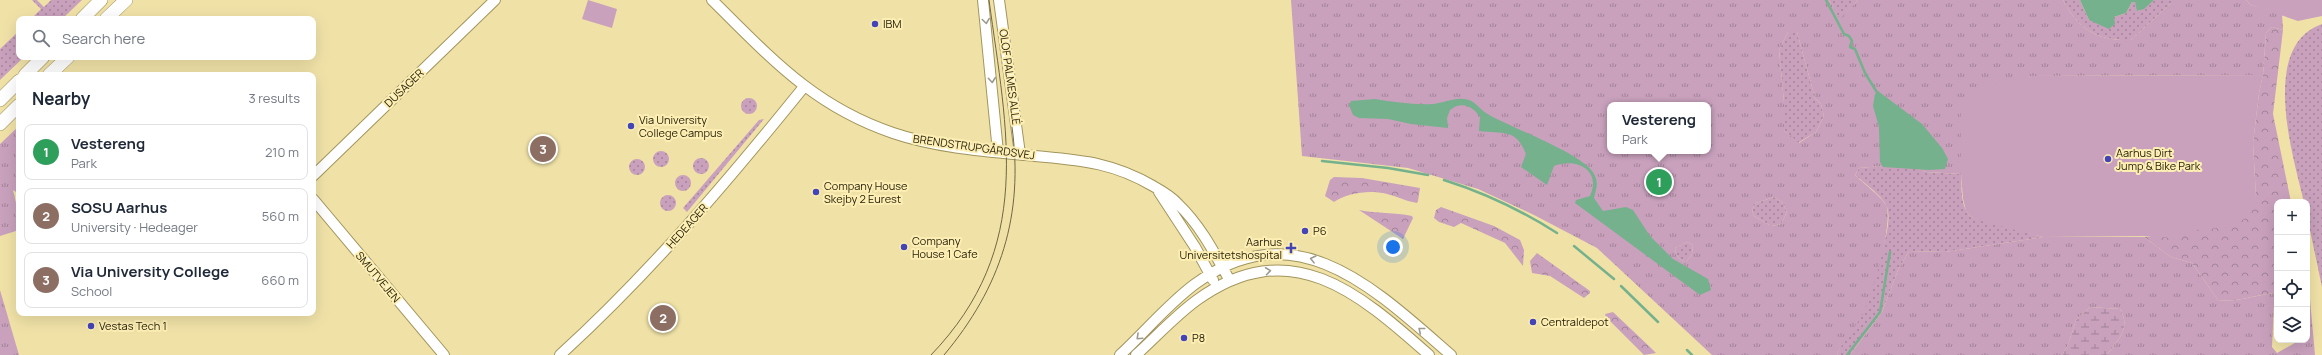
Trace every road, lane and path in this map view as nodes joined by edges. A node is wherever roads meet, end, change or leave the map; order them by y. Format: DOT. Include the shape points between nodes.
graph roads {
  1 [pos="101,0"];
  2 [pos="126,0"];
  3 [pos="495,0"];
  4 [pos="712,0"];
  5 [pos="984,0"];
  6 [pos="999,0"];
  7 [pos="85,16"];
  8 [pos="109,16"];
  9 [pos="40,60"];
  10 [pos="65,60"];
  11 [pos="28,72"];
  12 [pos="52,72"];
  13 [pos="16,84"];
  14 [pos="803,88"];
  15 [pos="0,100"];
  16 [pos="16,108"];
  17 [pos="0,124"];
  18 [pos="998,152"];
  19 [pos="1020,154"];
  20 [pos="316,173"];
  21 [pos="1157,188"];
  22 [pos="316,203"];
  23 [pos="1216,276"];
  24 [pos="1230,281"];
  25 [pos="444,355"];
  26 [pos="560,355"];
  27 [pos="1120,355"];
  28 [pos="1136,355"];
  29 [pos="1429,355"];
  30 [pos="1451,355"];
  1 -- 7 [label="main road"];
  2 -- 8 [label="main road"];
  3 -- 20 [label="street, DUSAGER"];
  4 -- 14 [label="street, BRENDSTRUPGÅRDSVEJ"];
  5 -- 18 [label="street, OLOF PALMES ALLÉ, one-way"];
  6 -- 19 [label="street, OLOF PALMES ALLÉ"];
  9 -- 11 [label="main road"];
  10 -- 12 [label="main road"];
  13 -- 15 [label="main road"];
  14 -- 18 [label="street, BRENDSTRUPGÅRDSVEJ" via="834,107 892,133 924,142"];
  14 -- 26 [label="street, HEDEAGER" via="723,187 678,237"];
  16 -- 17 [label="main road"];
  18 -- 19 [label="street, BRENDSTRUPGÅRDSVEJ"];
  19 -- 21 [label="street, BRENDSTRUPGÅRDSVEJ" via="1095,162 1127,172"];
  21 -- 23 [label="street"];
  21 -- 23 [label="street, BRENDSTRUPGÅRDSVEJ" via="1178,204 1206,238"];
  22 -- 25 [label="street, SMUTVEJEN"];
  23 -- 24 [label="street"];
  23 -- 24 [label="street"];
  23 -- 27 [label="street, one-way" via="1167,308 1155,323"];
  23 -- 28 [label="street" via="1183,302"];
  30 -- 23 [label="street, one-way" via="1369,288 1327,263 1295,255 1255,256"];
  24 -- 29 [label="street, one-way" via="1278,270 1323,278 1361,300"];
}
